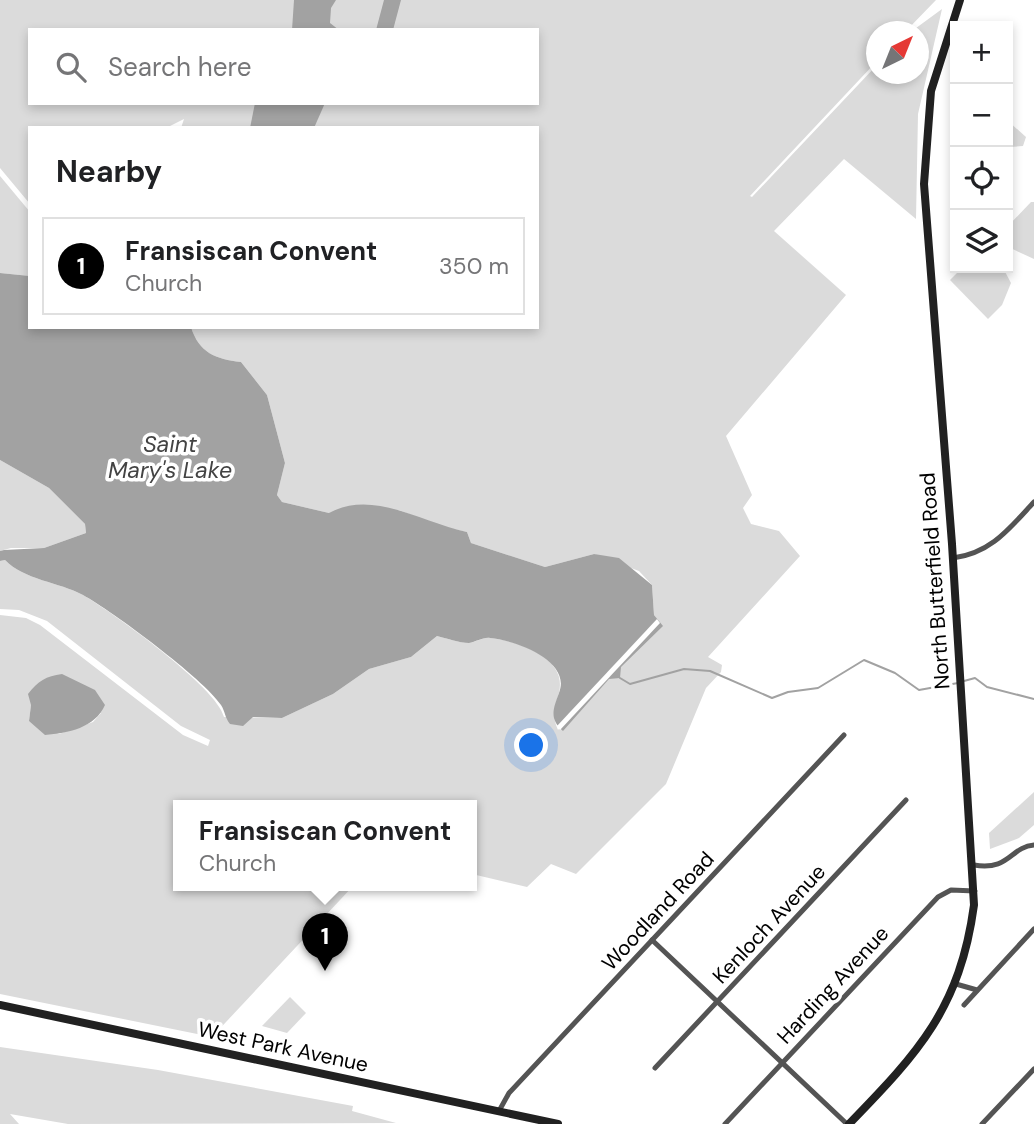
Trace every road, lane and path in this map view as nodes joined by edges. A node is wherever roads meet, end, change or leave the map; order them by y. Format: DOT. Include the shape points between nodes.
graph roads {
  1 [pos="960,0"];
  2 [pos="1034,502"];
  3 [pos="953,558"];
  4 [pos="844,735"];
  5 [pos="906,800"];
  6 [pos="1034,845"];
  7 [pos="974,864"];
  8 [pos="975,891"];
  9 [pos="1034,929"];
  10 [pos="652,940"];
  11 [pos="956,984"];
  12 [pos="976,990"];
  13 [pos="718,1002"];
  14 [pos="964,1005"];
  15 [pos="0,1006"];
  16 [pos="782,1063"];
  17 [pos="655,1068"];
  18 [pos="1034,1069"];
  19 [pos="499,1111"];
  20 [pos="558,1124"];
  21 [pos="725,1124"];
  22 [pos="848,1124"];
  23 [pos="982,1124"];
  1 -- 3 [label="main road, North Butterfield Road" via="934,77 924,153"];
  2 -- 3 [label="street" via="994,544 970,556"];
  3 -- 7 [label="main road, North Butterfield Road"];
  4 -- 10 [label="street, Woodland Road"];
  5 -- 13 [label="street, Kenloch Avenue"];
  6 -- 7 [label="street" via="999,865"];
  7 -- 8 [label="main road, North Butterfield Road"];
  8 -- 11 [label="main road, North Butterfield Road" via="970,935"];
  8 -- 16 [label="street, Harding Avenue" via="943,893"];
  9 -- 12 [label="street"];
  10 -- 13 [label="street"];
  10 -- 19 [label="street, Woodland Road" via="509,1093"];
  11 -- 12 [label="street"];
  11 -- 22 [label="main road, North Butterfield Road" via="925,1040"];
  12 -- 14 [label="street"];
  13 -- 16 [label="street"];
  13 -- 17 [label="street, Kenloch Avenue"];
  15 -- 19 [label="main road, West Park Avenue"];
  16 -- 21 [label="street, Harding Avenue"];
  16 -- 22 [label="street"];
  18 -- 23 [label="street"];
  19 -- 20 [label="main road, West Park Avenue"];
}
